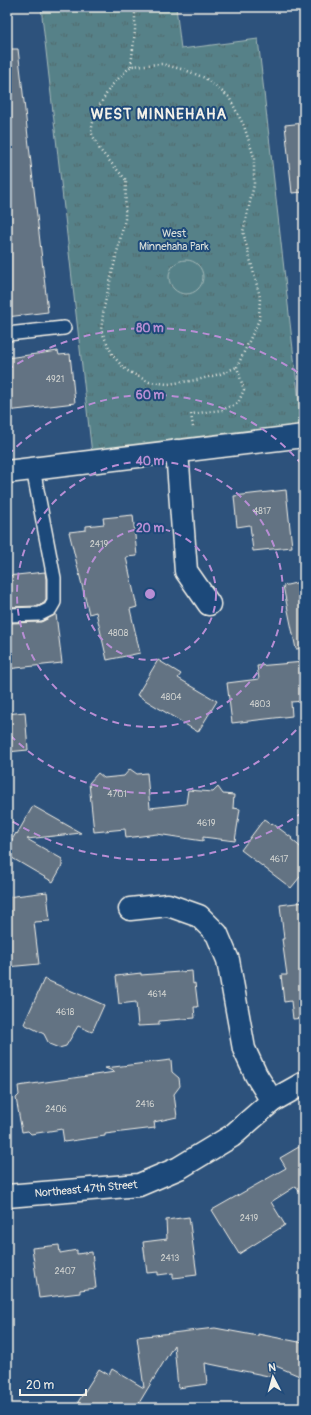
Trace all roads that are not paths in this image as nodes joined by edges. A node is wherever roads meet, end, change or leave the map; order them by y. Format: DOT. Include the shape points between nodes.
graph roads {
  1 [pos="64,328"];
  2 [pos="7,334"];
  3 [pos="304,436"];
  4 [pos="177,451"];
  5 [pos="33,469"];
  6 [pos="7,472"];
  7 [pos="209,604"];
  8 [pos="7,615"];
  9 [pos="130,909"];
  10 [pos="304,1083"];
  11 [pos="272,1101"];
  12 [pos="7,1196"];
  1 -- 2 [label="lane"];
  3 -- 4 [label="street"];
  4 -- 5 [label="street"];
  4 -- 7 [label="street" via="186,571"];
  5 -- 6 [label="street"];
  5 -- 8 [label="lane" via="54,578 54,602 50,609 40,614"];
  9 -- 11 [label="street" via="168,905 199,916 217,934 228,960 244,1049"];
  10 -- 11 [label="street, Northeast 47th Street"];
  11 -- 12 [label="street, Northeast 47th Street" via="232,1136 179,1168 139,1185"];
}
